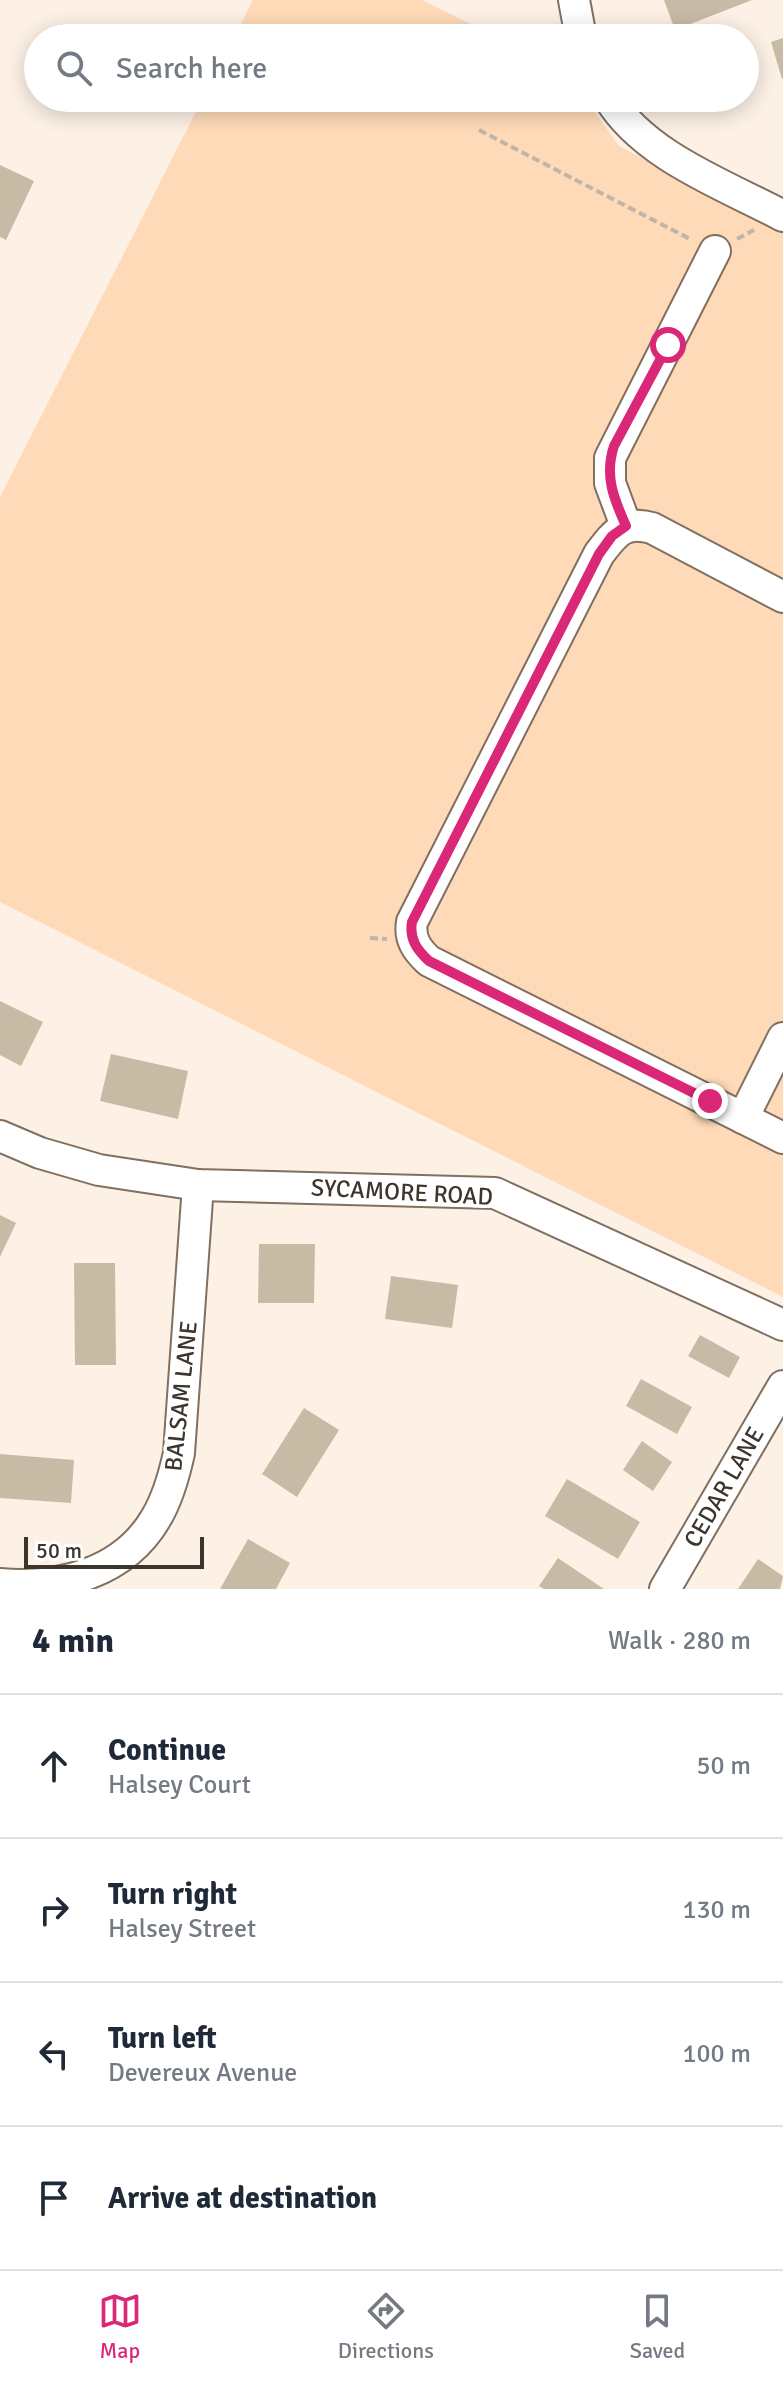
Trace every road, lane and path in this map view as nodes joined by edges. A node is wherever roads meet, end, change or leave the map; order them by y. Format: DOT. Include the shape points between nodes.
graph roads {
  1 [pos="574,0"];
  2 [pos="578,24"];
  3 [pos="621,112"];
  4 [pos="479,130"];
  5 [pos="783,216"];
  6 [pos="715,251"];
  7 [pos="626,526"];
  8 [pos="783,597"];
  9 [pos="783,1038"];
  10 [pos="743,1118"];
  11 [pos="0,1136"];
  12 [pos="783,1138"];
  13 [pos="198,1185"];
  14 [pos="783,1325"];
  15 [pos="783,1386"];
  16 [pos="0,1584"];
  17 [pos="665,1589"];
  1 -- 2 [label="street"];
  3 -- 5 [label="street" via="667,155"];
  4 -- 6 [label="path"];
  6 -- 7 [label="street" via="610,458 610,483"];
  7 -- 8 [label="street" via="652,528"];
  7 -- 10 [label="street" via="599,554 410,932 429,961"];
  9 -- 10 [label="street"];
  10 -- 12 [label="street"];
  11 -- 13 [label="street, SYCAMORE ROAD" via="99,1170"];
  13 -- 14 [label="street, SYCAMORE ROAD" via="495,1193"];
  13 -- 16 [label="street, BALSAM LANE" via="179,1453 156,1518 136,1546 87,1578 53,1586"];
  15 -- 17 [label="street, CEDAR LANE"];
}
